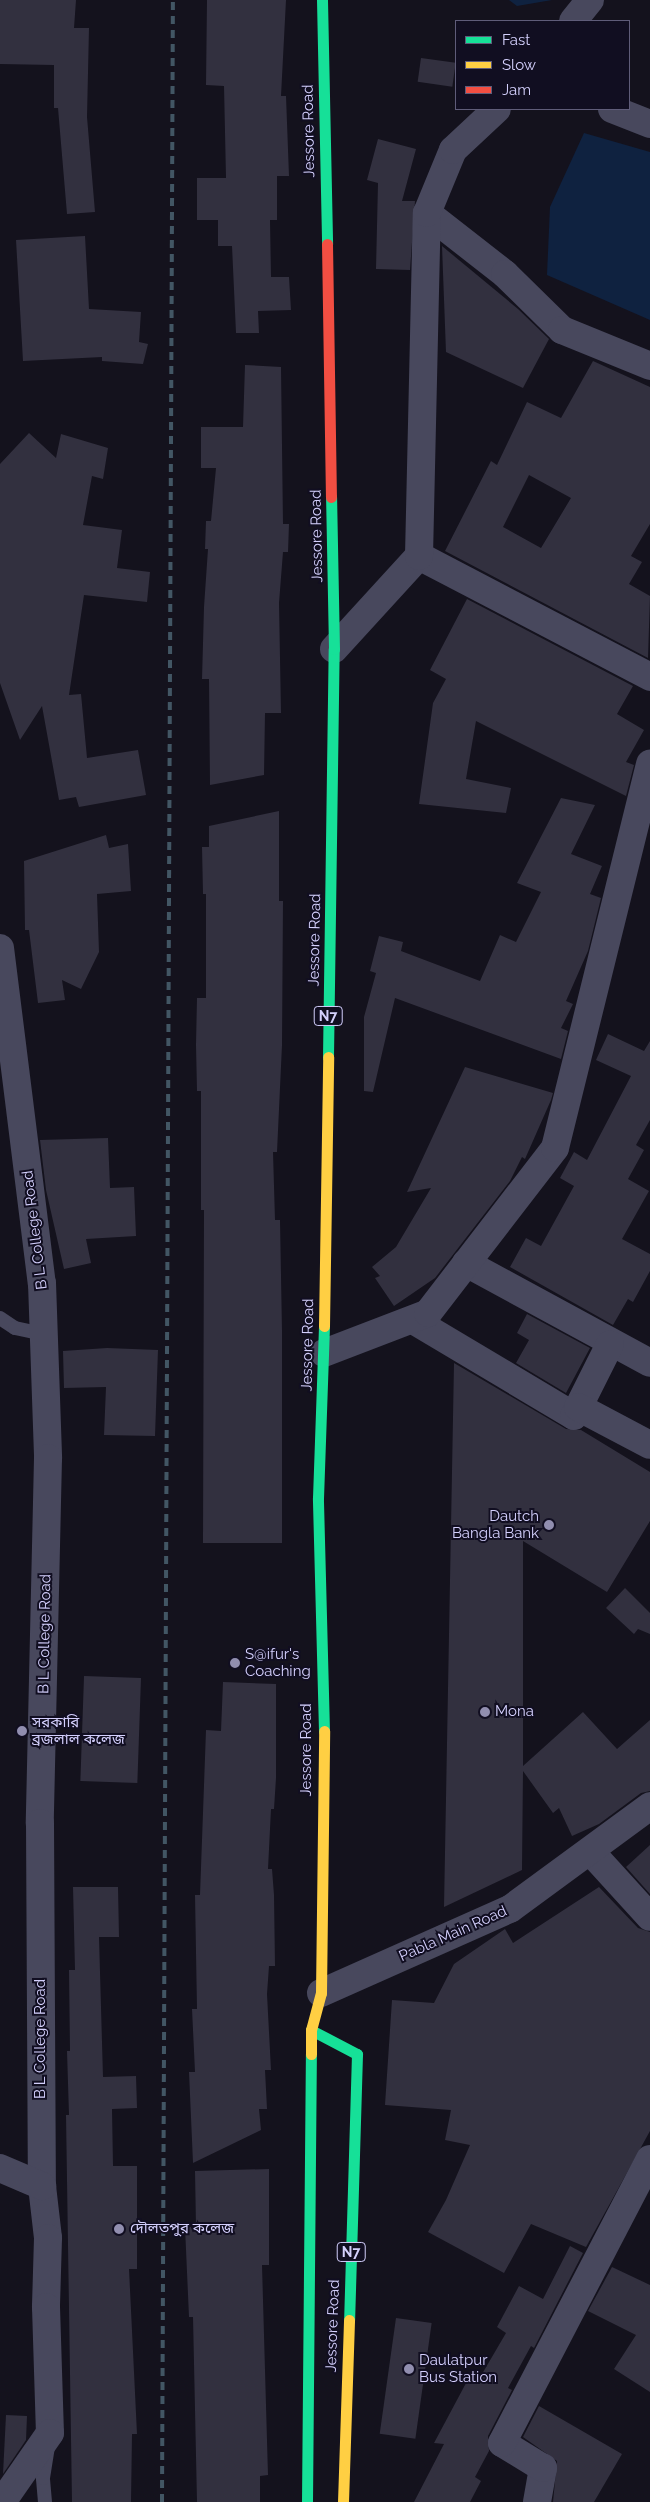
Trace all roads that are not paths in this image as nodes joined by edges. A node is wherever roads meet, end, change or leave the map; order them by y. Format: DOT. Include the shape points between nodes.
graph roads {
  1 [pos="322,0"];
  2 [pos="590,0"];
  3 [pos="574,20"];
  4 [pos="496,110"];
  5 [pos="615,110"];
  6 [pos="650,124"];
  7 [pos="427,213"];
  8 [pos="650,366"];
  9 [pos="420,556"];
  10 [pos="334,649"];
  11 [pos="650,677"];
  12 [pos="650,764"];
  13 [pos="0,948"];
  14 [pos="466,1263"];
  15 [pos="0,1318"];
  16 [pos="413,1320"];
  17 [pos="44,1334"];
  18 [pos="610,1344"];
  19 [pos="324,1353"];
  20 [pos="650,1362"];
  21 [pos="578,1407"];
  22 [pos="650,1445"];
  23 [pos="650,1806"];
  24 [pos="590,1851"];
  25 [pos="650,1917"];
  26 [pos="321,1993"];
  27 [pos="310,2030"];
  28 [pos="650,2159"];
  29 [pos="0,2168"];
  30 [pos="42,2186"];
  31 [pos="50,2433"];
  32 [pos="2,2502"];
  33 [pos="45,2502"];
  34 [pos="307,2502"];
  35 [pos="343,2502"];
  36 [pos="537,2502"];
  1 -- 10 [label="highway, Jessore Road / N7"];
  2 -- 3 [label="street"];
  4 -- 7 [label="street" via="453,150"];
  5 -- 6 [label="street"];
  7 -- 8 [label="street" via="505,274 562,330"];
  7 -- 9 [label="street"];
  9 -- 10 [label="street"];
  9 -- 11 [label="street"];
  10 -- 19 [label="highway, Jessore Road / N7"];
  12 -- 14 [label="street" via="555,1148"];
  13 -- 17 [label="street, B L College Road" via="42,1283"];
  14 -- 16 [label="street" via="428,1313"];
  14 -- 18 [label="street"];
  15 -- 17 [label="lane" via="15,1328"];
  16 -- 19 [label="street"];
  16 -- 21 [label="street" via="574,1416"];
  17 -- 30 [label="street, B L College Road" via="48,1458 40,1823"];
  18 -- 20 [label="street"];
  18 -- 21 [label="street"];
  19 -- 26 [label="highway, Jessore Road / N7" via="318,1498 324,1736"];
  21 -- 22 [label="street"];
  23 -- 24 [label="street, Pabla Main Road"];
  24 -- 25 [label="street"];
  24 -- 26 [label="street, Pabla Main Road" via="510,1909"];
  26 -- 27 [label="highway, Jessore Road / N7"];
  27 -- 34 [label="highway, Jessore Road / N7"];
  27 -- 35 [label="highway, Jessore Road / N7" via="357,2054"];
  28 -- 36 [label="street" via="502,2443 543,2468"];
  29 -- 30 [label="street"];
  30 -- 31 [label="street, B L College Road" via="48,2238 46,2307"];
  31 -- 32 [label="street"];
  31 -- 33 [label="lane, B L College Road" via="43,2478"];
}
